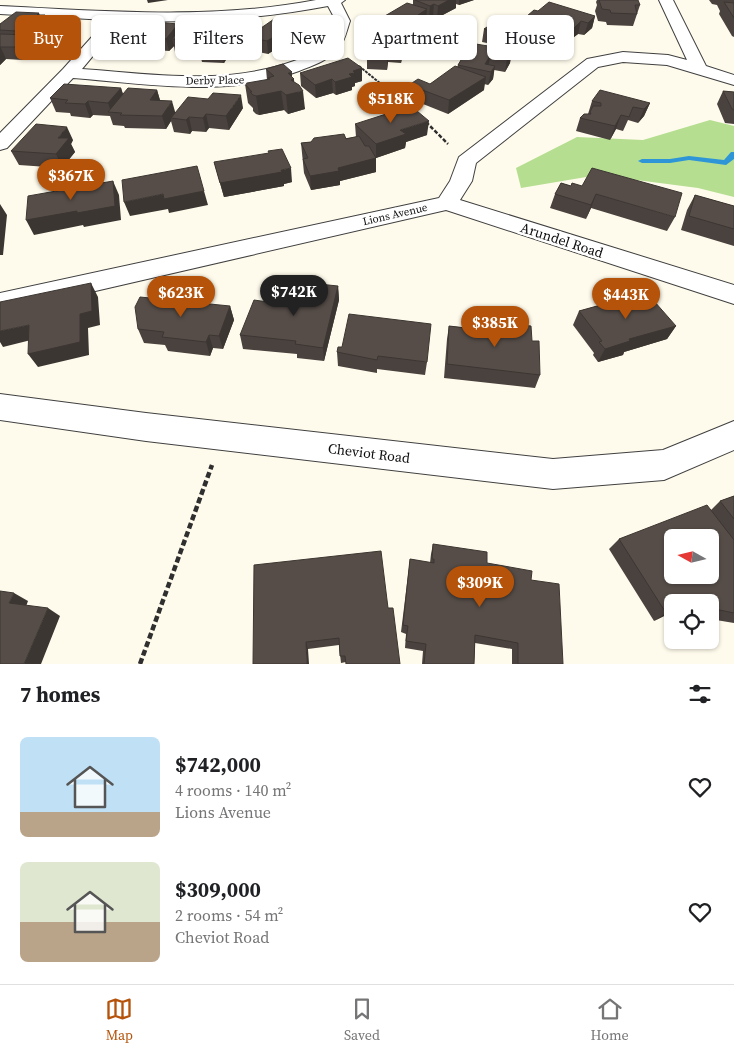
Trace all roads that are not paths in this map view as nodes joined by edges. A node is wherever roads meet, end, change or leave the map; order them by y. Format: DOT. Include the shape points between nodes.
graph roads {
  1 [pos="666,0"];
  2 [pos="335,1"];
  3 [pos="0,10"];
  4 [pos="98,15"];
  5 [pos="165,16"];
  6 [pos="91,47"];
  7 [pos="699,70"];
  8 [pos="69,73"];
  9 [pos="734,80"];
  10 [pos="0,144"];
  11 [pos="447,203"];
  12 [pos="734,295"];
  13 [pos="0,304"];
  14 [pos="0,407"];
  15 [pos="734,435"];
  1 -- 7 [label="street"];
  2 -- 5 [label="street" via="225,16"];
  2 -- 8 [label="street, Derby Place" via="343,21 333,45 316,59 283,71 237,81 198,82"];
  3 -- 4 [label="street"];
  6 -- 8 [label="street"];
  7 -- 9 [label="street"];
  7 -- 11 [label="street, Lions Avenue" via="668,60 623,57 593,63 466,161 461,181"];
  8 -- 10 [label="street"];
  11 -- 12 [label="street, Arundel Road"];
  11 -- 13 [label="street, Lions Avenue"];
  14 -- 15 [label="street, Cheviot Road" via="552,474 664,465"];
}
